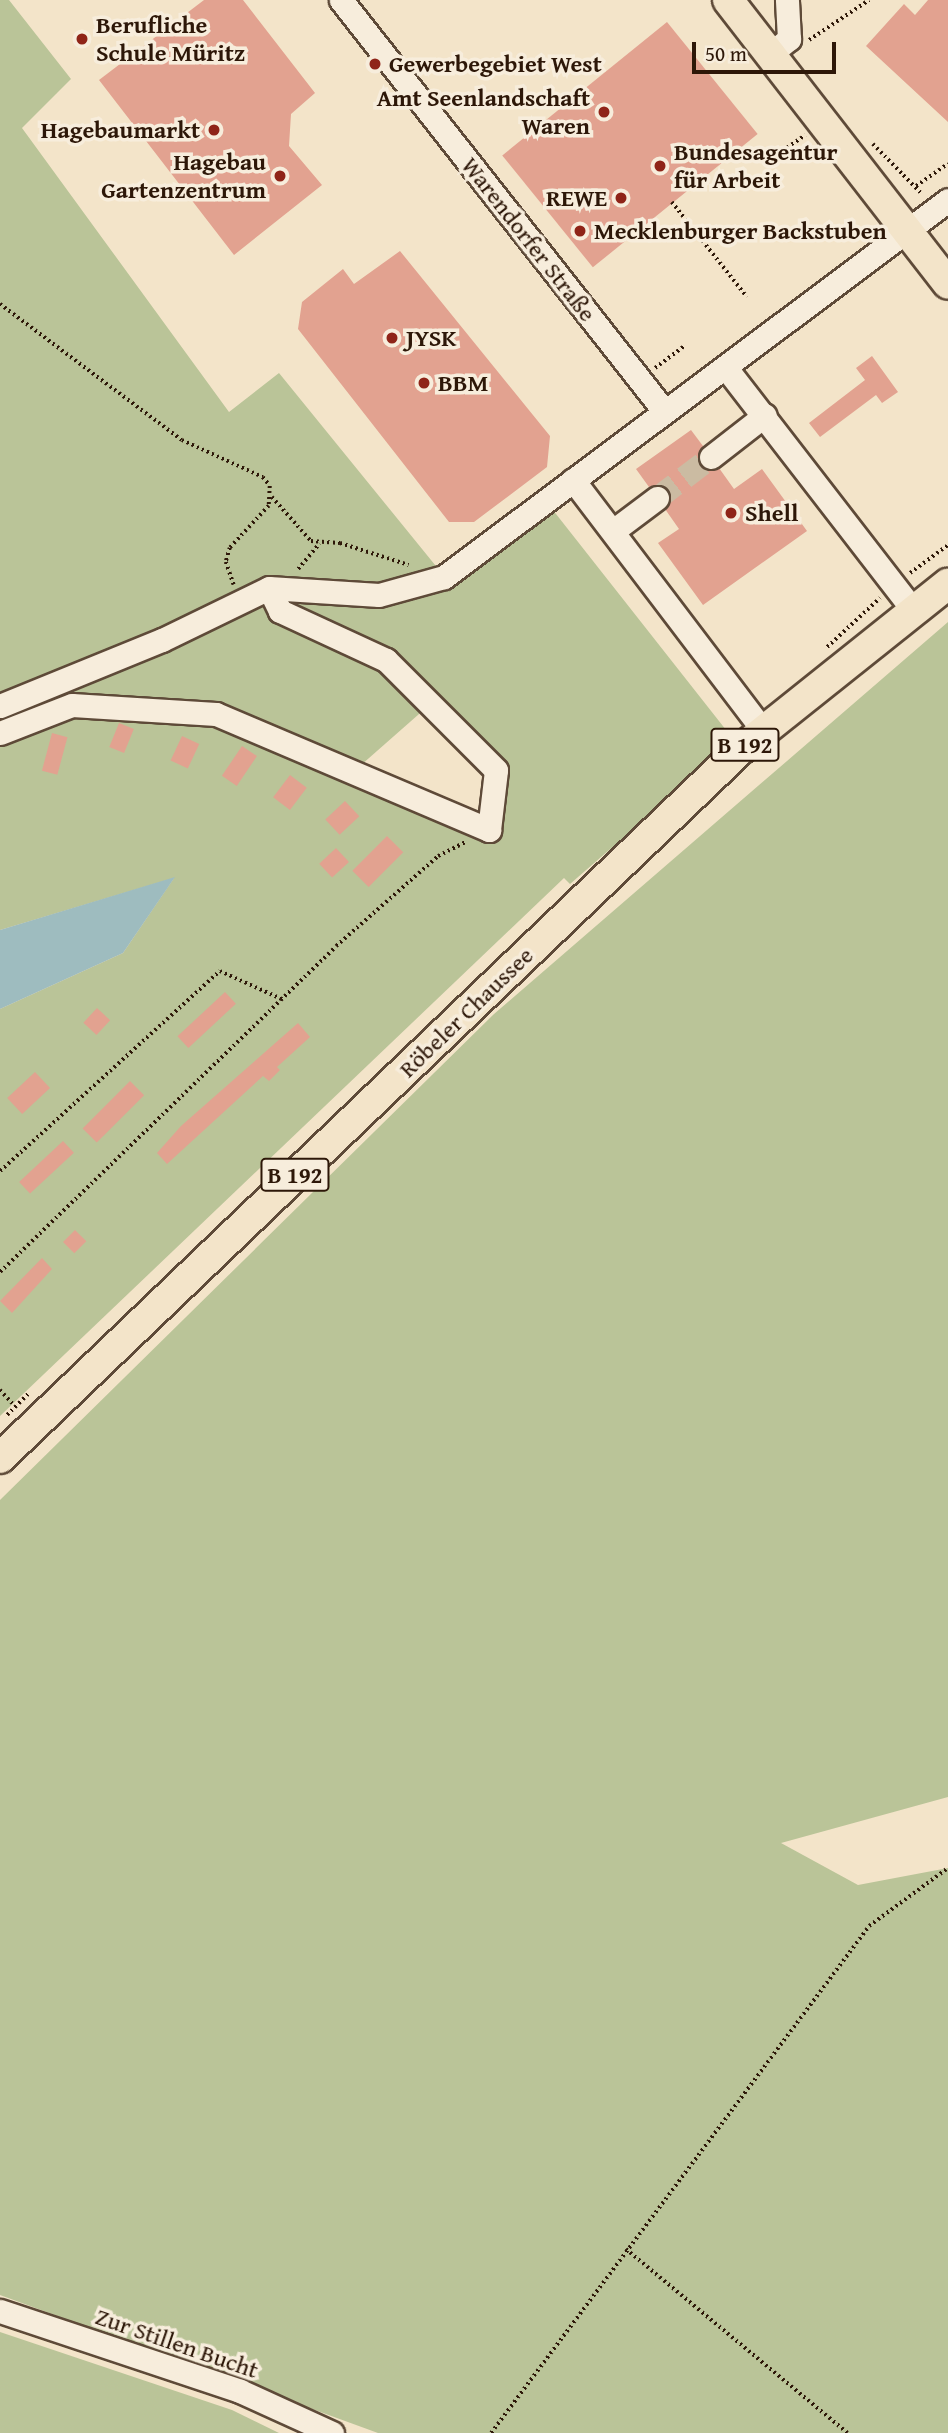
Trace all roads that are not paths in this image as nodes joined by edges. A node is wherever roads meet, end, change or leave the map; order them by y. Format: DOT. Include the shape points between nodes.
graph roads {
  1 [pos="341,0"];
  2 [pos="728,0"];
  3 [pos="787,0"];
  4 [pos="773,60"];
  5 [pos="939,202"];
  6 [pos="905,228"];
  7 [pos="948,284"];
  8 [pos="726,368"];
  9 [pos="665,412"];
  10 [pos="765,415"];
  11 [pos="711,457"];
  12 [pos="573,480"];
  13 [pos="657,498"];
  14 [pos="613,531"];
  15 [pos="948,584"];
  16 [pos="279,586"];
  17 [pos="913,610"];
  18 [pos="0,706"];
  19 [pos="763,730"];
  20 [pos="0,733"];
  21 [pos="0,1458"];
  22 [pos="0,2311"];
  23 [pos="332,2433"];
  1 -- 9 [label="street, Warendorfer Straße"];
  2 -- 4 [label="main road"];
  3 -- 4 [label="street" via="789,39"];
  4 -- 6 [label="main road"];
  5 -- 6 [label="street"];
  6 -- 7 [label="main road"];
  6 -- 8 [label="street"];
  8 -- 9 [label="street"];
  8 -- 10 [label="street"];
  9 -- 12 [label="street"];
  10 -- 11 [label="street"];
  10 -- 17 [label="street"];
  12 -- 14 [label="street"];
  12 -- 16 [label="street" via="435,581 379,595"];
  13 -- 14 [label="street"];
  14 -- 19 [label="street"];
  15 -- 17 [label="main road, Röbeler Chaussee / B 192"];
  16 -- 18 [label="street" via="244,596 162,640"];
  16 -- 20 [label="street" via="280,611 386,660 496,770 489,830 216,714 72,705"];
  17 -- 19 [label="main road, Röbeler Chaussee / B 192"];
  19 -- 21 [label="main road, Röbeler Chaussee / B 192"];
  22 -- 23 [label="street, Zur Stillen Bucht" via="240,2391"];
}
